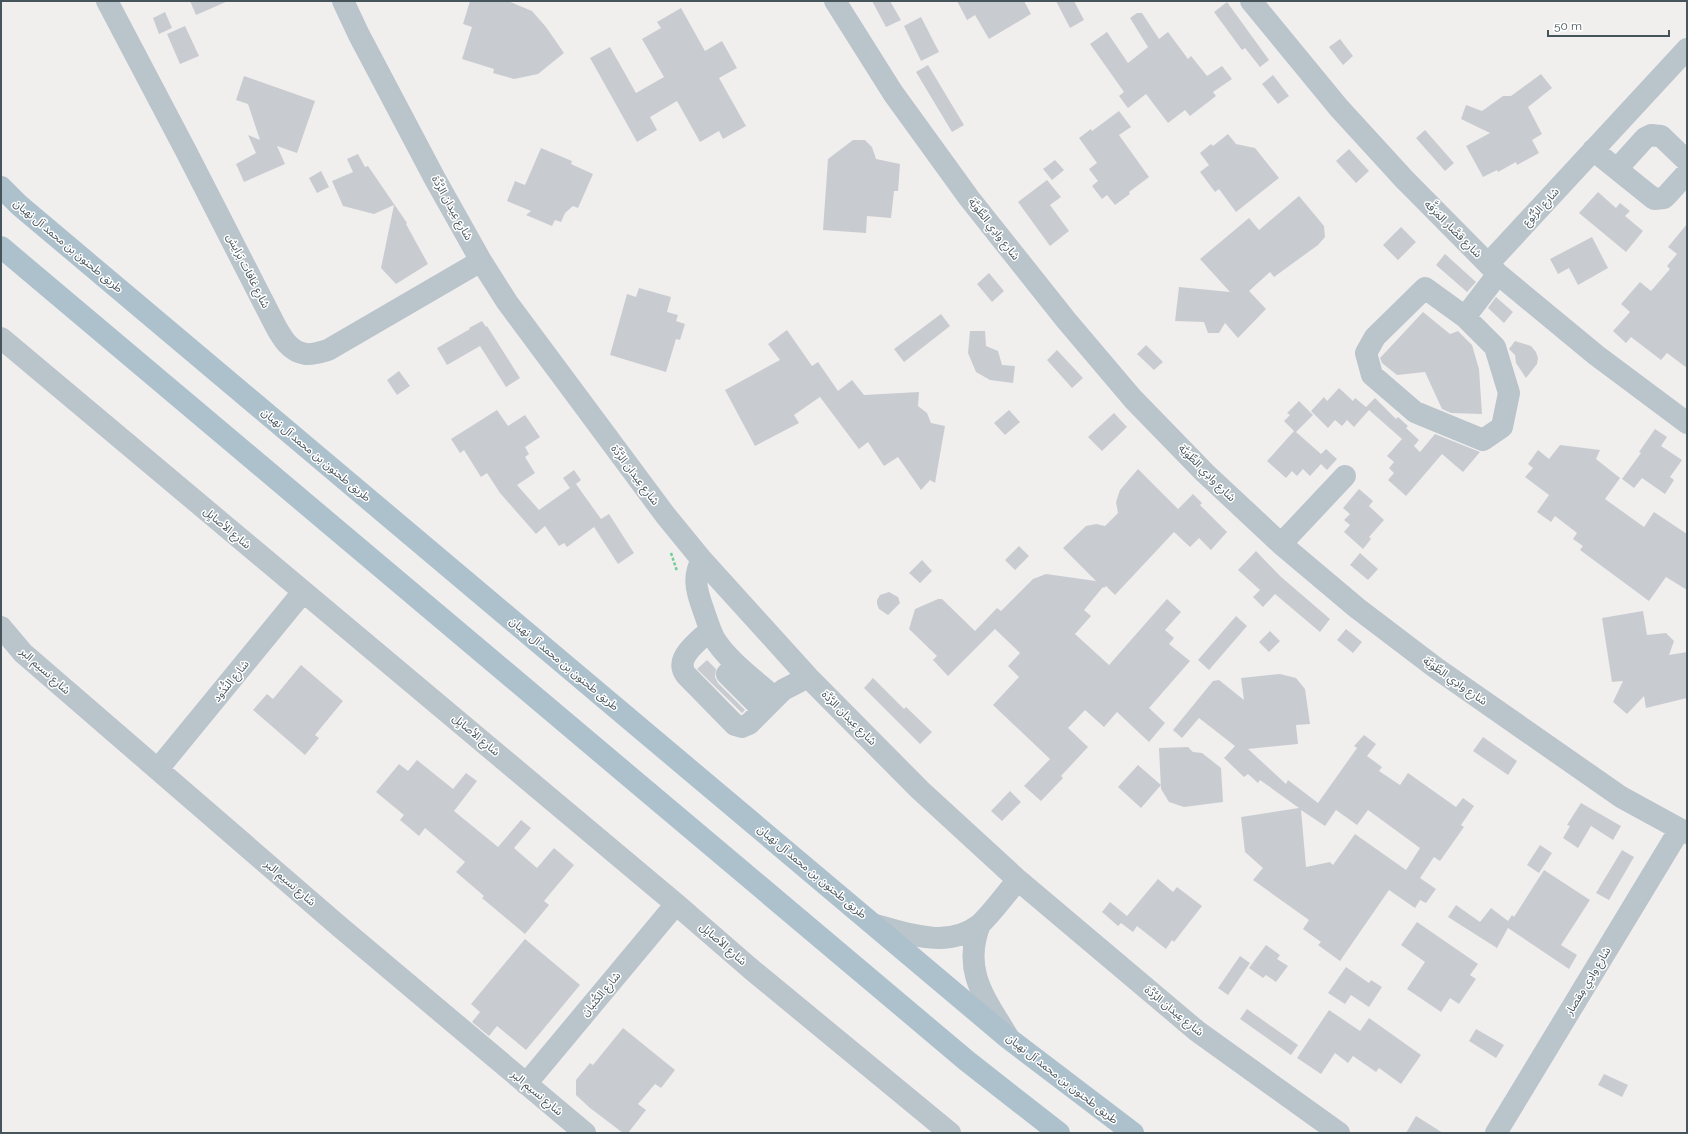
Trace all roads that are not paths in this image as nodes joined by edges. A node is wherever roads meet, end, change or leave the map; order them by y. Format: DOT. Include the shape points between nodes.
graph roads {
  1 [pos="107,1"];
  2 [pos="343,1"];
  3 [pos="835,1"];
  4 [pos="1251,1"];
  5 [pos="1687,48"];
  6 [pos="1593,150"];
  7 [pos="1687,161"];
  8 [pos="1617,169"];
  9 [pos="1687,173"];
  10 [pos="1,187"];
  11 [pos="1,246"];
  12 [pos="481,261"];
  13 [pos="1493,269"];
  14 [pos="1465,317"];
  15 [pos="1,338"];
  16 [pos="1687,423"];
  17 [pos="1345,476"];
  18 [pos="1281,544"];
  19 [pos="702,560"];
  20 [pos="303,592"];
  21 [pos="1,627"];
  22 [pos="703,637"];
  23 [pos="808,677"];
  24 [pos="769,704"];
  25 [pos="158,769"];
  26 [pos="1683,831"];
  27 [pos="1018,880"];
  28 [pos="676,904"];
  29 [pos="980,924"];
  30 [pos="875,925"];
  31 [pos="1008,1038"];
  32 [pos="526,1084"];
  33 [pos="585,1133"];
  34 [pos="950,1133"];
  35 [pos="1059,1133"];
  36 [pos="1133,1133"];
  37 [pos="1339,1133"];
  38 [pos="1496,1133"];
  1 -- 12 [label="street, شارع غافات بَرايش" via="283,341 290,346 307,354 328,350"];
  2 -- 12 [label="street, شارع عِيدان الرَّدَّة" via="359,36"];
  3 -- 18 [label="street, شارع وادِي الطِّوَيَّة" via="907,112 969,198 1066,320 1139,404 1205,473"];
  4 -- 13 [label="street, شارع قصَّار المَرَقَّه" via="1339,108"];
  5 -- 6 [label="street, شارع الرُّبُوع"];
  6 -- 8 [label="street"];
  6 -- 13 [label="street, شارع الرُّبُوع"];
  7 -- 8 [label="street" via="1661,136 1651,135 1644,138"];
  8 -- 9 [label="street" via="1654,199 1664,198"];
  10 -- 30 [label="main road, طريق طحنون بن محمد آل نهيان" via="25,210"];
  11 -- 35 [label="main road" via="967,1061"];
  12 -- 19 [label="street, شارع عِيدان الرَّدَّة" via="512,308 666,516"];
  13 -- 14 [label="street, شارع الرُّبُوع"];
  13 -- 16 [label="street, شارع قصَّار المَرَقَّه" via="1596,355"];
  14 -- 14 [label="street" via="1425,288 1375,337 1366,353 1372,375 1415,412 1483,440 1502,427 1509,393 1495,347"];
  15 -- 20 [label="street, شارع الأصايِل"];
  17 -- 18 [label="street"];
  18 -- 26 [label="street, شارع وادِي الطِّوَيَّة" via="1357,608 1436,668 1622,797"];
  19 -- 22 [label="street" via="697,572 696,586"];
  19 -- 23 [label="street, شارع عِيدان الرَّدَّة"];
  20 -- 25 [label="street, شارع النُّدُود"];
  20 -- 28 [label="street, شارع الأصايِل"];
  21 -- 25 [label="street, شارع نسيم البر" via="23,653"];
  22 -- 24 [label="street"];
  22 -- 24 [label="street" via="683,658 684,671 732,723 738,727 746,726"];
  23 -- 24 [label="street" via="788,687"];
  23 -- 27 [label="street, شارع عِيدان الرَّدَّة" via="920,790"];
  25 -- 32 [label="street, شارع نسيم البر"];
  26 -- 38 [label="street, شارع وادِي مِقصار"];
  27 -- 29 [label="street"];
  27 -- 37 [label="street, شارع عِيدان الرَّدَّة" via="1197,1031"];
  28 -- 32 [label="street, شارع الكُثبان"];
  28 -- 34 [label="street, شارع الأصايِل"];
  29 -- 30 [label="street" via="967,932 940,939 925,938"];
  29 -- 31 [label="street" via="973,950 975,977"];
  30 -- 31 [label="main road, طريق طحنون بن محمد آل نهيان"];
  31 -- 36 [label="main road, طريق طحنون بن محمد آل نهيان"];
  32 -- 33 [label="street, شارع نسيم البر"];
}
